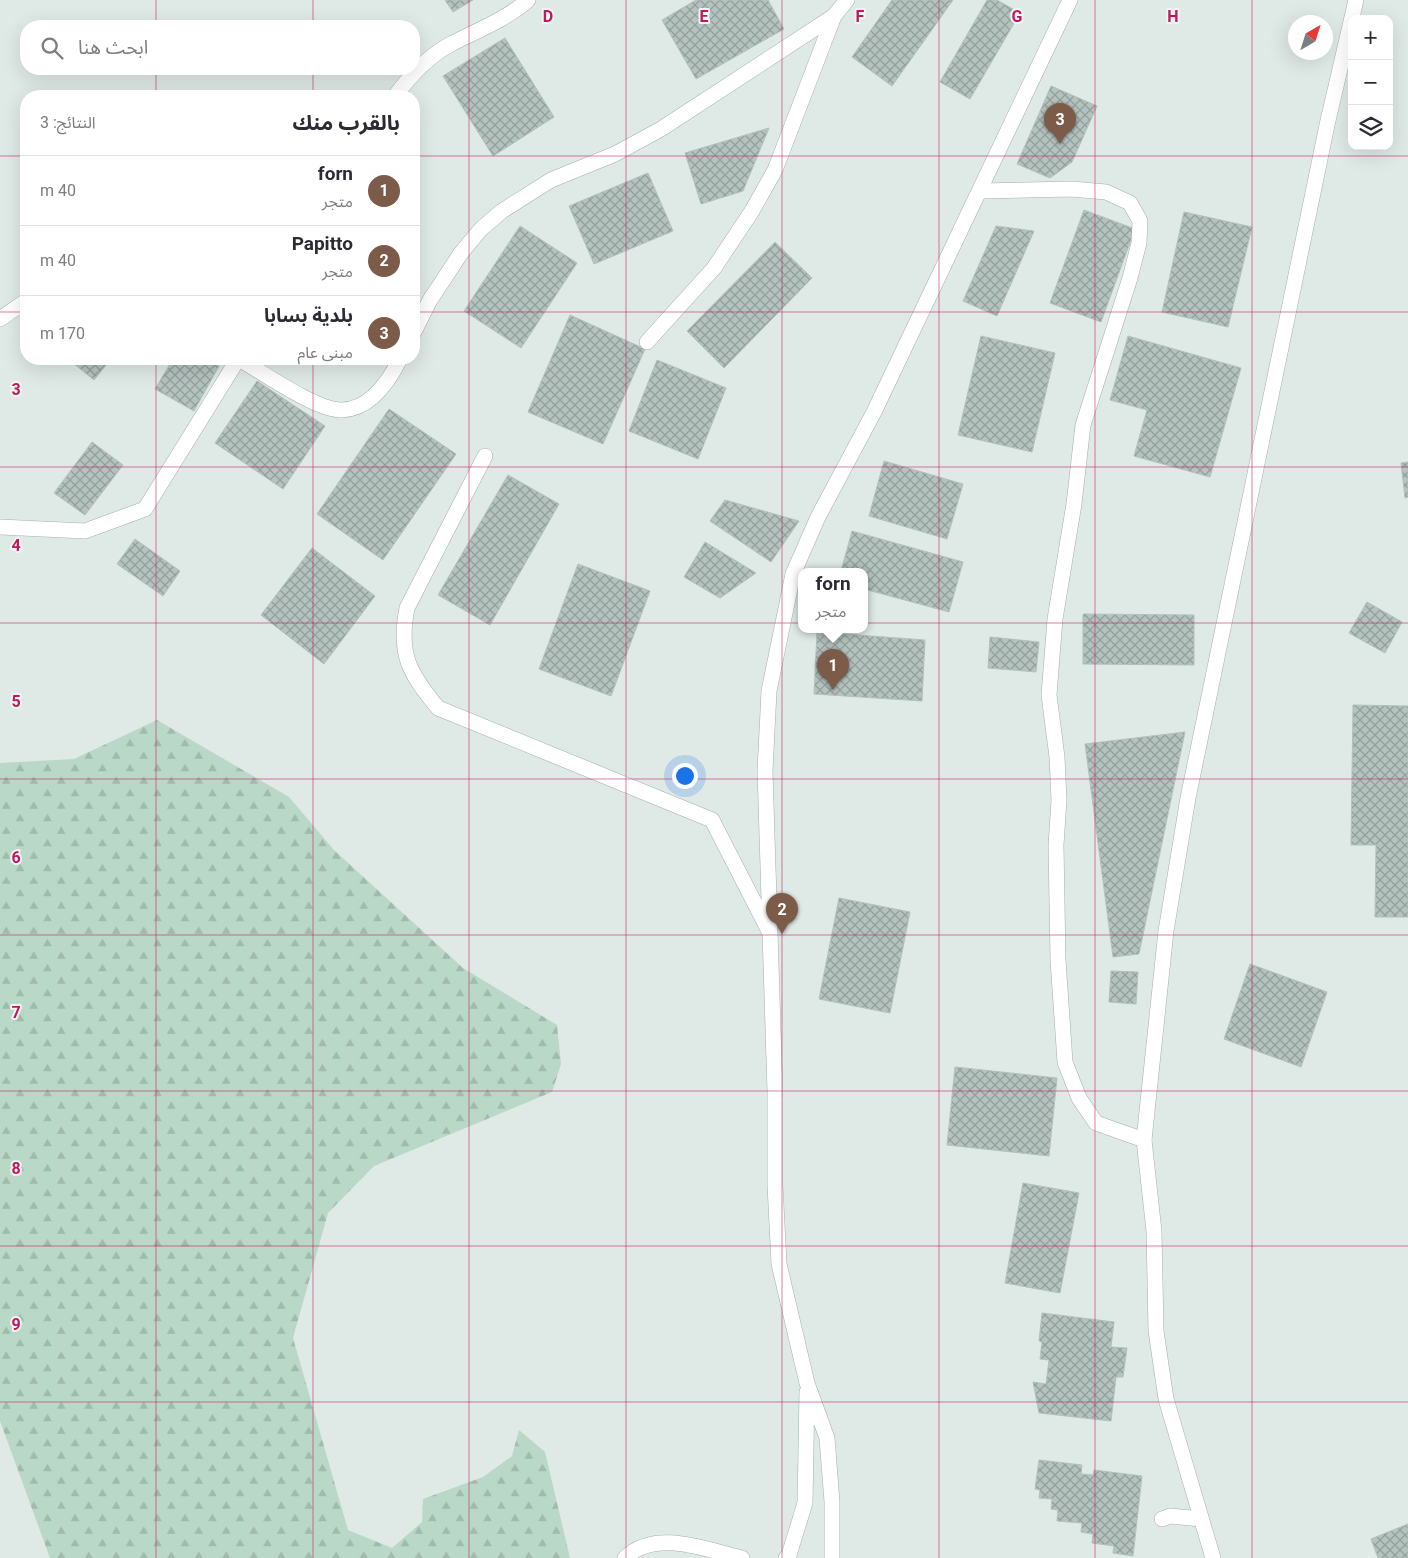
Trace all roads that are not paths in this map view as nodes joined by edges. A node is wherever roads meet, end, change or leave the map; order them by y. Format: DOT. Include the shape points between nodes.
graph roads {
  1 [pos="528,0"];
  2 [pos="846,0"];
  3 [pos="1070,0"];
  4 [pos="1356,0"];
  5 [pos="834,16"];
  6 [pos="420,68"];
  7 [pos="412,75"];
  8 [pos="399,90"];
  9 [pos="980,191"];
  10 [pos="20,305"];
  11 [pos="0,319"];
  12 [pos="420,320"];
  13 [pos="647,342"];
  14 [pos="235,365"];
  15 [pos="250,365"];
  16 [pos="396,365"];
  17 [pos="484,456"];
  18 [pos="0,527"];
  19 [pos="770,934"];
  20 [pos="1144,1140"];
  21 [pos="807,1383"];
  22 [pos="1201,1518"];
  23 [pos="1162,1519"];
  24 [pos="625,1558"];
  25 [pos="742,1558"];
  26 [pos="786,1558"];
  27 [pos="832,1558"];
  28 [pos="1213,1558"];
  1 -- 6 [label="street" via="504,19 449,45"];
  2 -- 5 [label="street"];
  3 -- 9 [label="street"];
  4 -- 20 [label="street" via="1188,798 1166,931"];
  5 -- 12 [label="street" via="661,129 615,154 551,180 502,211 461,253"];
  5 -- 13 [label="street" via="775,170 714,268"];
  7 -- 8 [label="street"];
  9 -- 19 [label="street" via="874,412 818,517 793,574 769,691 765,771"];
  9 -- 20 [label="street" via="1071,189 1106,192 1130,203 1140,221 1139,242 1130,278 1083,425 1055,619 1049,695 1059,800 1056,855 1058,960 1064,1062 1079,1098 1096,1123"];
  10 -- 11 [label="street"];
  14 -- 18 [label="street" via="145,509 85,531"];
  15 -- 16 [label="street" via="306,397 343,410 360,405 382,388"];
  17 -- 19 [label="street" via="407,608 403,650 418,684 438,708 712,820"];
  19 -- 21 [label="street" via="774,1185 779,1264"];
  20 -- 22 [label="street" via="1154,1231 1156,1330 1166,1399"];
  21 -- 26 [label="street" via="805,1503 790,1556"];
  21 -- 27 [label="street" via="827,1438"];
  22 -- 23 [label="street" via="1170,1516"];
  22 -- 28 [label="street"];
  24 -- 25 [label="street" via="658,1542"];
}
